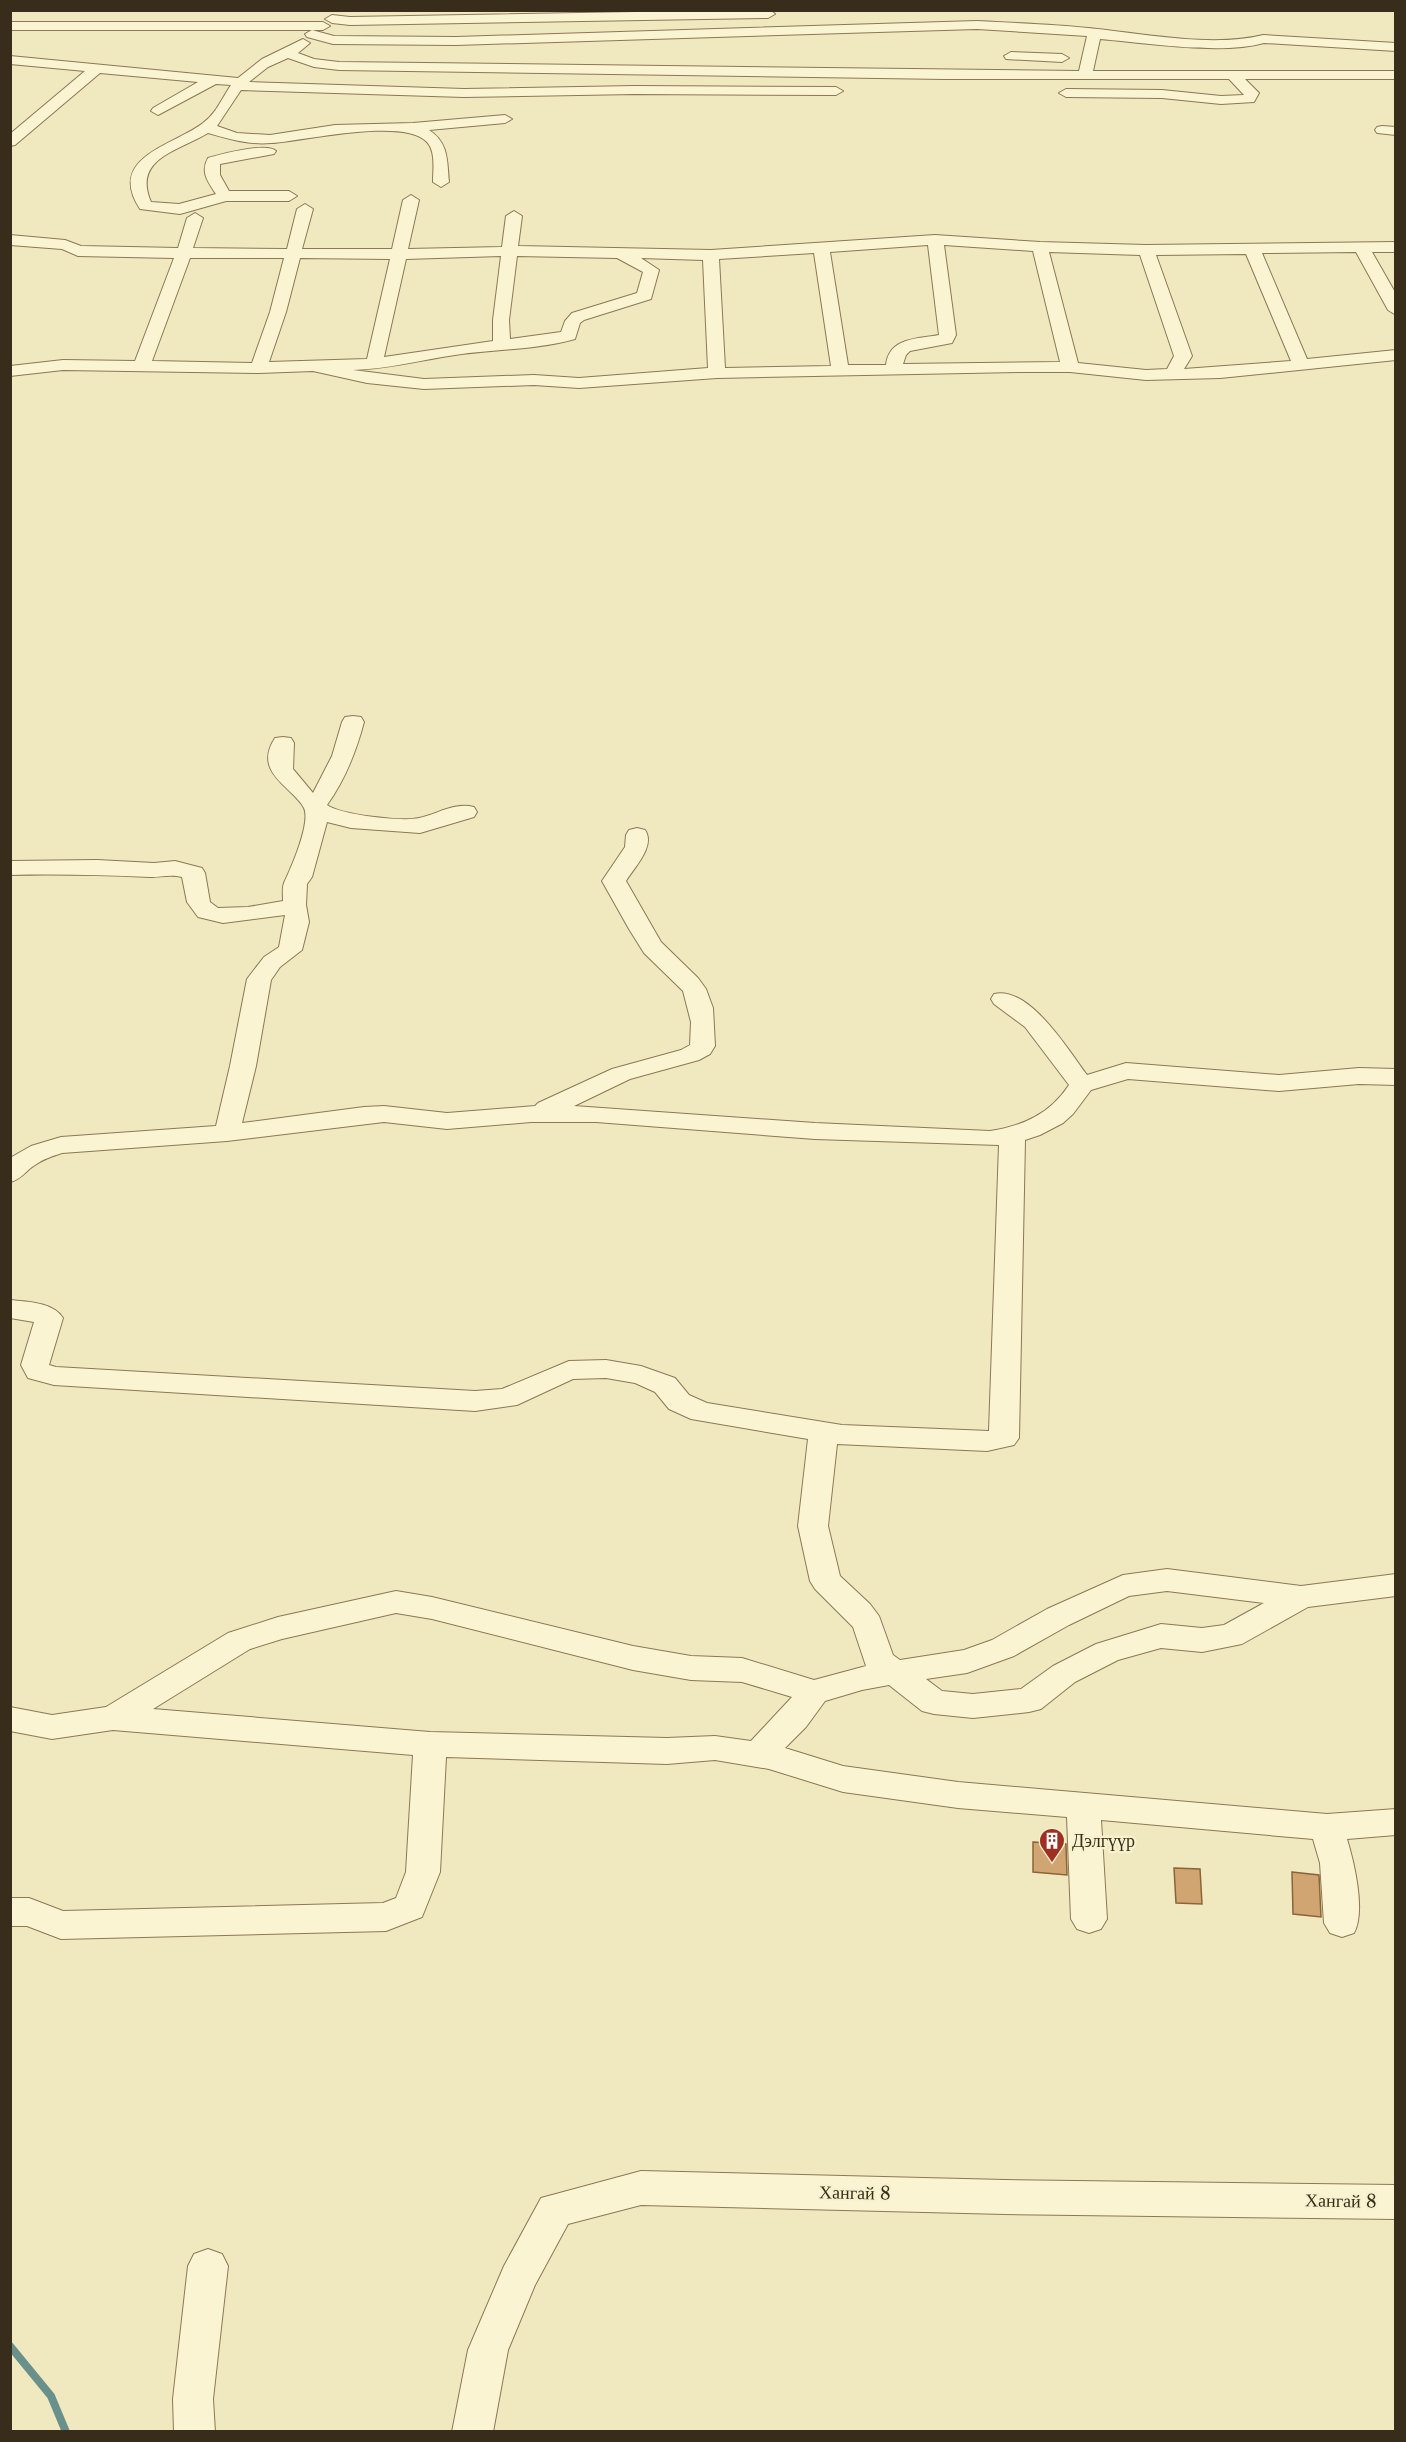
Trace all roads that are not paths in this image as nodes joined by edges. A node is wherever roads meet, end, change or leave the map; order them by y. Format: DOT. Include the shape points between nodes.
graph roads {
  1 [pos="344,10"];
  2 [pos="784,13"];
  3 [pos="325,20"];
  4 [pos="10,26"];
  5 [pos="1094,34"];
  6 [pos="1395,47"];
  7 [pos="291,54"];
  8 [pos="1011,56"];
  9 [pos="1090,59"];
  10 [pos="10,60"];
  11 [pos="96,69"];
  12 [pos="1231,74"];
  13 [pos="1085,75"];
  14 [pos="1395,75"];
  15 [pos="212,80"];
  16 [pos="239,84"];
  17 [pos="845,91"];
  18 [pos="1056,93"];
  19 [pos="158,111"];
  20 [pos="505,119"];
  21 [pos="413,127"];
  22 [pos="208,128"];
  23 [pos="270,139"];
  24 [pos="10,142"];
  25 [pos="441,182"];
  26 [pos="225,196"];
  27 [pos="289,196"];
  28 [pos="411,200"];
  29 [pos="304,209"];
  30 [pos="514,216"];
  31 [pos="195,218"];
  32 [pos="10,240"];
  33 [pos="935,240"];
  34 [pos="821,247"];
  35 [pos="1040,247"];
  36 [pos="1395,247"];
  37 [pos="1361,248"];
  38 [pos="1252,249"];
  39 [pos="1146,250"];
  40 [pos="508,251"];
  41 [pos="184,253"];
  42 [pos="293,253"];
  43 [pos="399,254"];
  44 [pos="620,254"];
  45 [pos="711,255"];
  46 [pos="1395,310"];
  47 [pos="502,344"];
  48 [pos="1395,355"];
  49 [pos="374,364"];
  50 [pos="1301,364"];
  51 [pos="142,366"];
  52 [pos="312,366"];
  53 [pos="1070,367"];
  54 [pos="259,368"];
  55 [pos="10,371"];
  56 [pos="840,371"];
  57 [pos="894,371"];
  58 [pos="717,373"];
  59 [pos="1173,374"];
  60 [pos="353,722"];
  61 [pos="283,743"];
  62 [pos="315,807"];
  63 [pos="466,812"];
  64 [pos="637,835"];
  65 [pos="10,868"];
  66 [pos="294,906"];
  67 [pos="1004,999"];
  68 [pos="1395,1077"];
  69 [pos="1082,1085"];
  70 [pos="531,1114"];
  71 [pos="227,1132"];
  72 [pos="1012,1136"];
  73 [pos="10,1174"];
  74 [pos="10,1309"];
  75 [pos="824,1432"];
  76 [pos="1395,1585"];
  77 [pos="1301,1597"];
  78 [pos="896,1673"];
  79 [pos="814,1692"];
  80 [pos="113,1718"];
  81 [pos="10,1719"];
  82 [pos="430,1744"];
  83 [pos="758,1755"];
  84 [pos="1083,1808"];
  85 [pos="1395,1822"];
  86 [pos="1327,1827"];
  87 [pos="10,1912"];
  88 [pos="1089,1919"];
  89 [pos="1342,1923"];
  90 [pos="1395,2202"];
  91 [pos="208,2266"];
  92 [pos="195,2432"];
  93 [pos="472,2432"];
  1 -- 3 [label="street"];
  2 -- 3 [label="street"];
  3 -- 4 [label="street"];
  3 -- 5 [label="street" via="333,40 456,41 977,25 1070,29"];
  3 -- 7 [label="street"];
  5 -- 6 [label="street" via="1167,41 1246,44 1263,39"];
  5 -- 9 [label="street"];
  7 -- 13 [label="street" via="315,65 339,66"];
  7 -- 16 [label="street" via="265,63"];
  8 -- 9 [label="street"];
  9 -- 13 [label="street"];
  10 -- 11 [label="street"];
  11 -- 15 [label="street"];
  11 -- 24 [label="street"];
  12 -- 13 [label="street"];
  12 -- 14 [label="street"];
  12 -- 18 [label="street" via="1252,93 1248,99"];
  15 -- 16 [label="street"];
  15 -- 19 [label="street"];
  16 -- 17 [label="street" via="464,93"];
  16 -- 22 [label="street"];
  20 -- 21 [label="street"];
  21 -- 23 [label="street" via="335,129"];
  21 -- 25 [label="street" via="439,147"];
  22 -- 23 [label="street" via="236,137"];
  22 -- 26 [label="street" via="148,160 138,177 138,191 145,206 161,209 180,209"];
  23 -- 26 [label="street" via="275,143 270,151 213,161 213,177"];
  26 -- 27 [label="street"];
  28 -- 43 [label="street"];
  29 -- 42 [label="street"];
  30 -- 40 [label="street"];
  31 -- 41 [label="street"];
  32 -- 41 [label="street" via="65,245 78,251"];
  33 -- 34 [label="street"];
  33 -- 35 [label="street"];
  33 -- 57 [label="street" via="948,335 939,342 902,348 894,360"];
  34 -- 45 [label="street"];
  34 -- 56 [label="street"];
  35 -- 39 [label="street"];
  35 -- 53 [label="street"];
  36 -- 37 [label="street"];
  37 -- 38 [label="street"];
  37 -- 46 [label="street"];
  38 -- 39 [label="street"];
  38 -- 50 [label="street"];
  39 -- 59 [label="street" via="1183,356"];
  40 -- 43 [label="street"];
  40 -- 44 [label="street"];
  40 -- 47 [label="street"];
  41 -- 42 [label="street"];
  41 -- 51 [label="street"];
  42 -- 43 [label="street"];
  42 -- 54 [label="street"];
  43 -- 49 [label="street"];
  44 -- 45 [label="street"];
  44 -- 47 [label="street" via="651,270 645,296 585,314 573,321 569,335"];
  45 -- 58 [label="street"];
  47 -- 49 [label="street"];
  48 -- 50 [label="street"];
  49 -- 52 [label="street"];
  50 -- 59 [label="street"];
  51 -- 54 [label="street"];
  51 -- 55 [label="street" via="63,365"];
  52 -- 54 [label="street"];
  52 -- 58 [label="street" via="367,378 424,384 534,380 579,383"];
  53 -- 57 [label="street"];
  53 -- 59 [label="street"];
  56 -- 57 [label="street"];
  56 -- 58 [label="street"];
  60 -- 62 [label="street" via="341,763"];
  61 -- 62 [label="street" via="279,757 287,782"];
  62 -- 63 [label="street" via="328,816 351,821 420,826"];
  62 -- 66 [label="street" via="314,829 295,884"];
  64 -- 70 [label="street" via="636,847 614,881 626,908 660,956 690,982 701,1002 704,1042 701,1049 690,1055 621,1074"];
  65 -- 66 [label="street" via="175,867 194,873 200,904 205,911 217,915"];
  66 -- 71 [label="street" via="297,922 290,950 272,962 259,979"];
  67 -- 69 [label="street" via="1034,1022"];
  68 -- 69 [label="street" via="1279,1083 1126,1071"];
  69 -- 72 [label="street" via="1074,1100 1055,1119"];
  70 -- 71 [label="street" via="447,1121 374,1114"];
  70 -- 72 [label="street" via="596,1114 968,1138"];
  71 -- 73 [label="street" via="61,1145 40,1150"];
  72 -- 75 [label="street" via="1004,1438 964,1441"];
  74 -- 75 [label="street" via="33,1311 49,1318 35,1365 38,1371 54,1376 475,1401 507,1398 569,1370 606,1369 641,1375 665,1385 679,1402 701,1412"];
  75 -- 78 [label="street" via="813,1526 826,1581 859,1611 868,1624 879,1661"];
  76 -- 77 [label="street"];
  77 -- 78 [label="street" via="1167,1580 1123,1586 1003,1647 967,1660"];
  77 -- 78 [label="street" via="1231,1636 1202,1640 1161,1636 1107,1652 1064,1674 1029,1700 973,1706 934,1702"];
  78 -- 79 [label="street"];
  79 -- 80 [label="street" via="742,1670 691,1668 633,1658 396,1602 278,1628 239,1641"];
  79 -- 83 [label="street"];
  80 -- 81 [label="street" via="52,1727"];
  80 -- 82 [label="street"];
  82 -- 83 [label="street" via="667,1751 715,1748"];
  82 -- 87 [label="street" via="423,1872 410,1907 386,1917 61,1925 29,1912"];
  83 -- 84 [label="street" via="843,1779 958,1796"];
  84 -- 86 [label="street"];
  84 -- 88 [label="street"];
  85 -- 86 [label="street"];
  86 -- 89 [label="street" via="1337,1863"];
  90 -- 93 [label="street, Хангай 8" via="641,2188 555,2210 518,2278 488,2350"];
  91 -- 92 [label="street" via="193,2398"];
}
